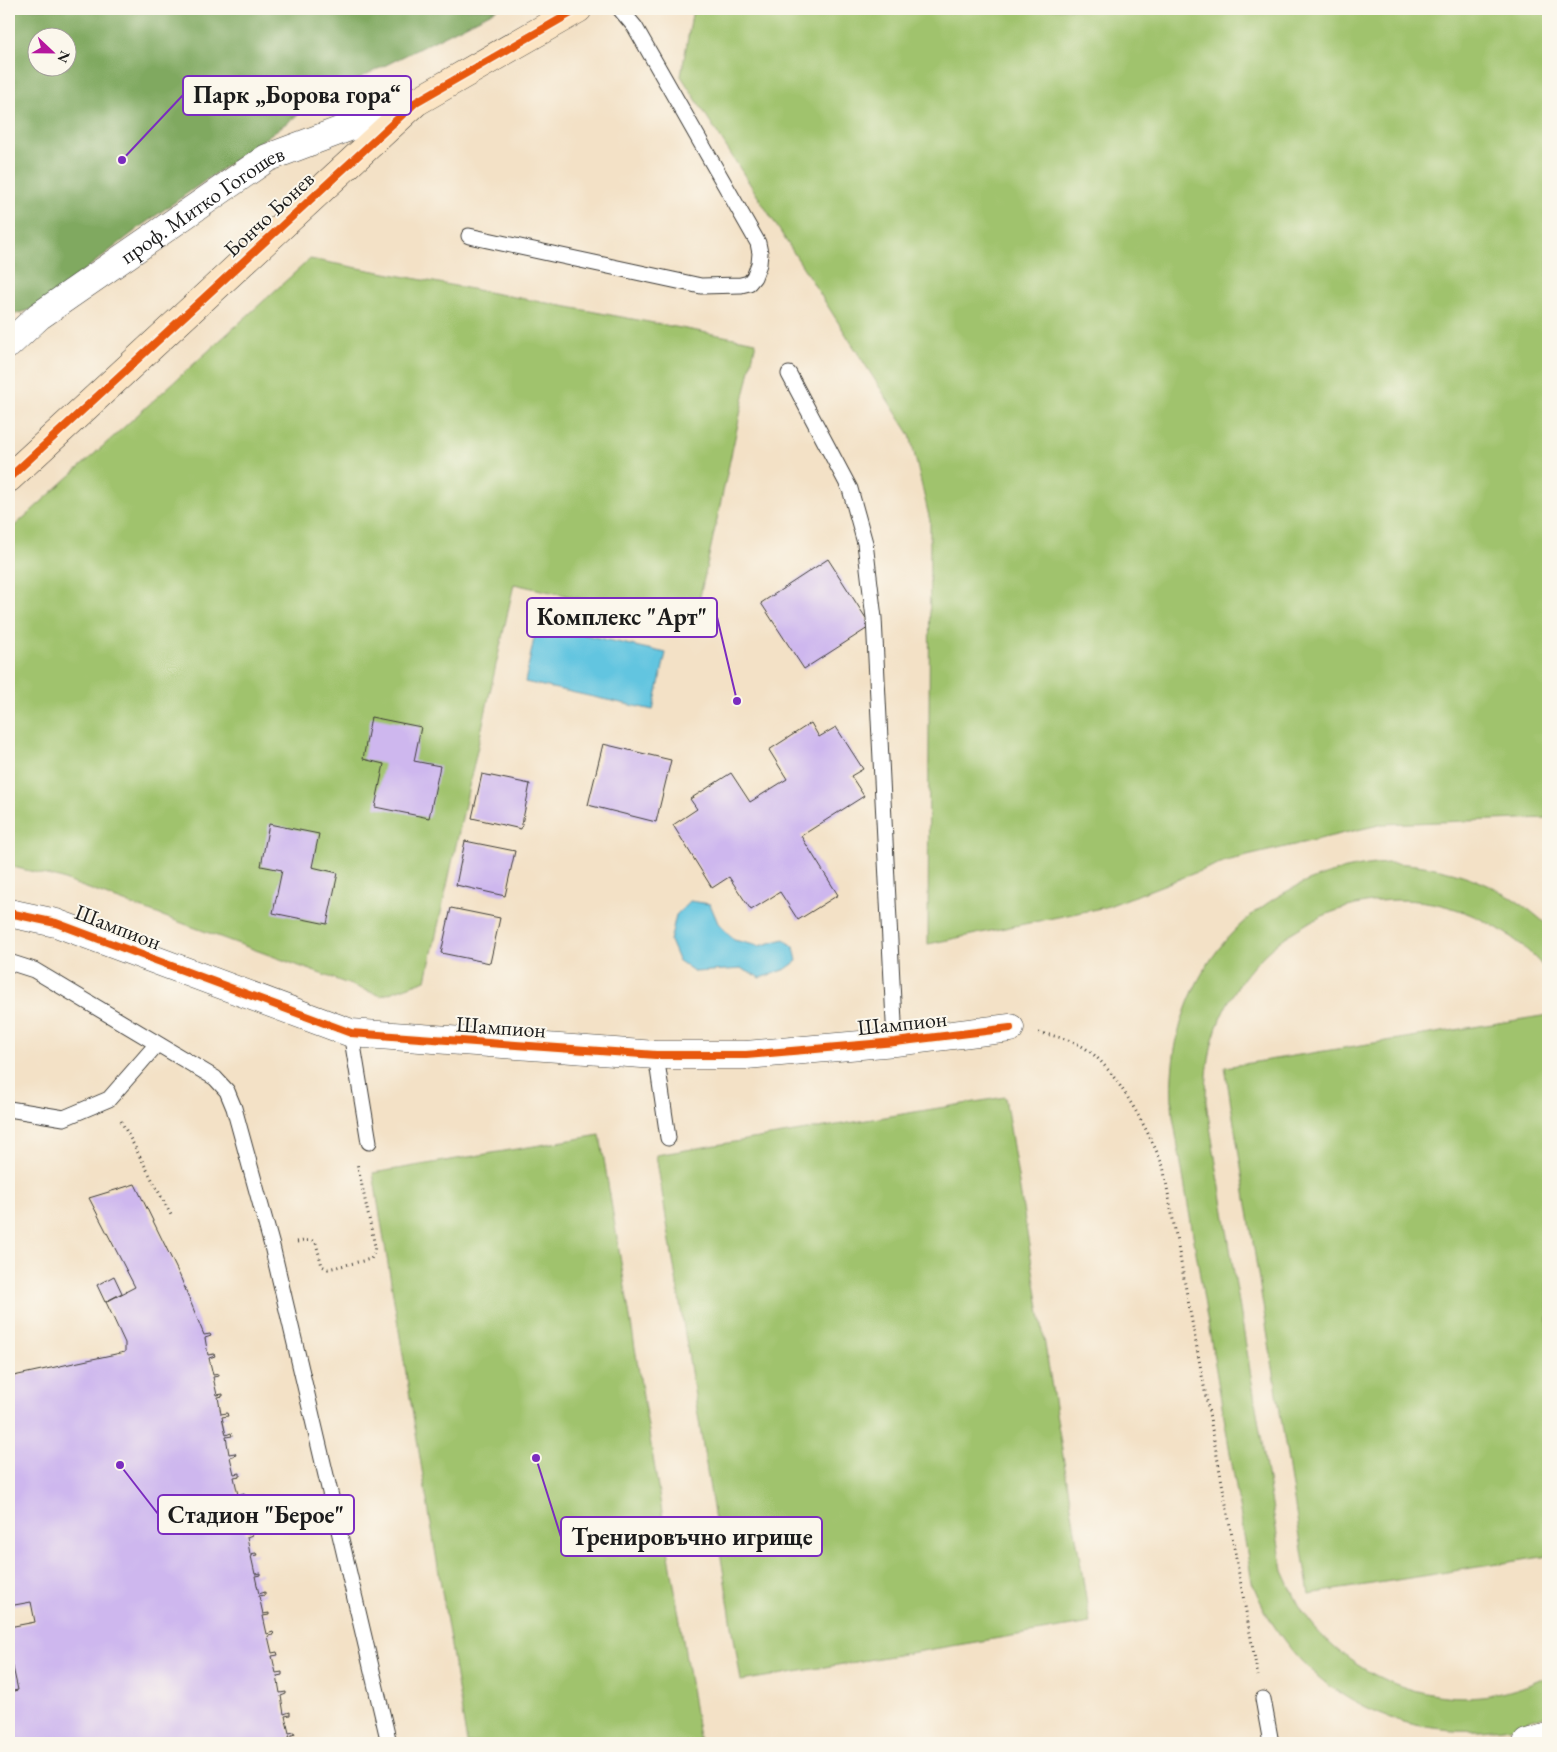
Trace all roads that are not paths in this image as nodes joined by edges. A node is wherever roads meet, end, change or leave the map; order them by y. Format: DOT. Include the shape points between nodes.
graph roads {
  1 [pos="578,9"];
  2 [pos="620,9"];
  3 [pos="416,102"];
  4 [pos="469,236"];
  5 [pos="39,316"];
  6 [pos="9,324"];
  7 [pos="9,344"];
  8 [pos="789,374"];
  9 [pos="9,478"];
  10 [pos="9,913"];
  11 [pos="9,962"];
  12 [pos="1010,1028"];
  13 [pos="351,1033"];
  14 [pos="895,1042"];
  15 [pos="157,1044"];
  16 [pos="656,1055"];
  17 [pos="9,1108"];
  18 [pos="668,1138"];
  19 [pos="369,1142"];
  20 [pos="1262,1699"];
  21 [pos="1548,1737"];
  22 [pos="388,1743"];
  23 [pos="1271,1743"];
  24 [pos="1527,1743"];
  1 -- 3 [label="street, Бончо Бонев"];
  2 -- 4 [label="lane" via="636,27 758,243 759,264 754,277 745,284 701,286"];
  3 -- 5 [label="street, проф. Митко Гогошев" via="268,158"];
  3 -- 9 [label="street, Бончо Бонев"];
  5 -- 6 [label="street"];
  5 -- 7 [label="street, проф. Митко Гогошев"];
  8 -- 14 [label="lane" via="850,489 865,542 874,618"];
  10 -- 13 [label="street, Шампион" via="56,923"];
  11 -- 15 [label="lane" via="34,970"];
  12 -- 14 [label="street, Шампион"];
  13 -- 16 [label="street, Шампион"];
  13 -- 19 [label="lane"];
  14 -- 16 [label="street, Шампион" via="746,1055"];
  15 -- 17 [label="lane" via="109,1099 64,1118"];
  15 -- 22 [label="lane" via="214,1078 227,1091 234,1108 272,1246"];
  16 -- 18 [label="lane"];
  20 -- 23 [label="lane"];
  21 -- 24 [label="street"];
}
